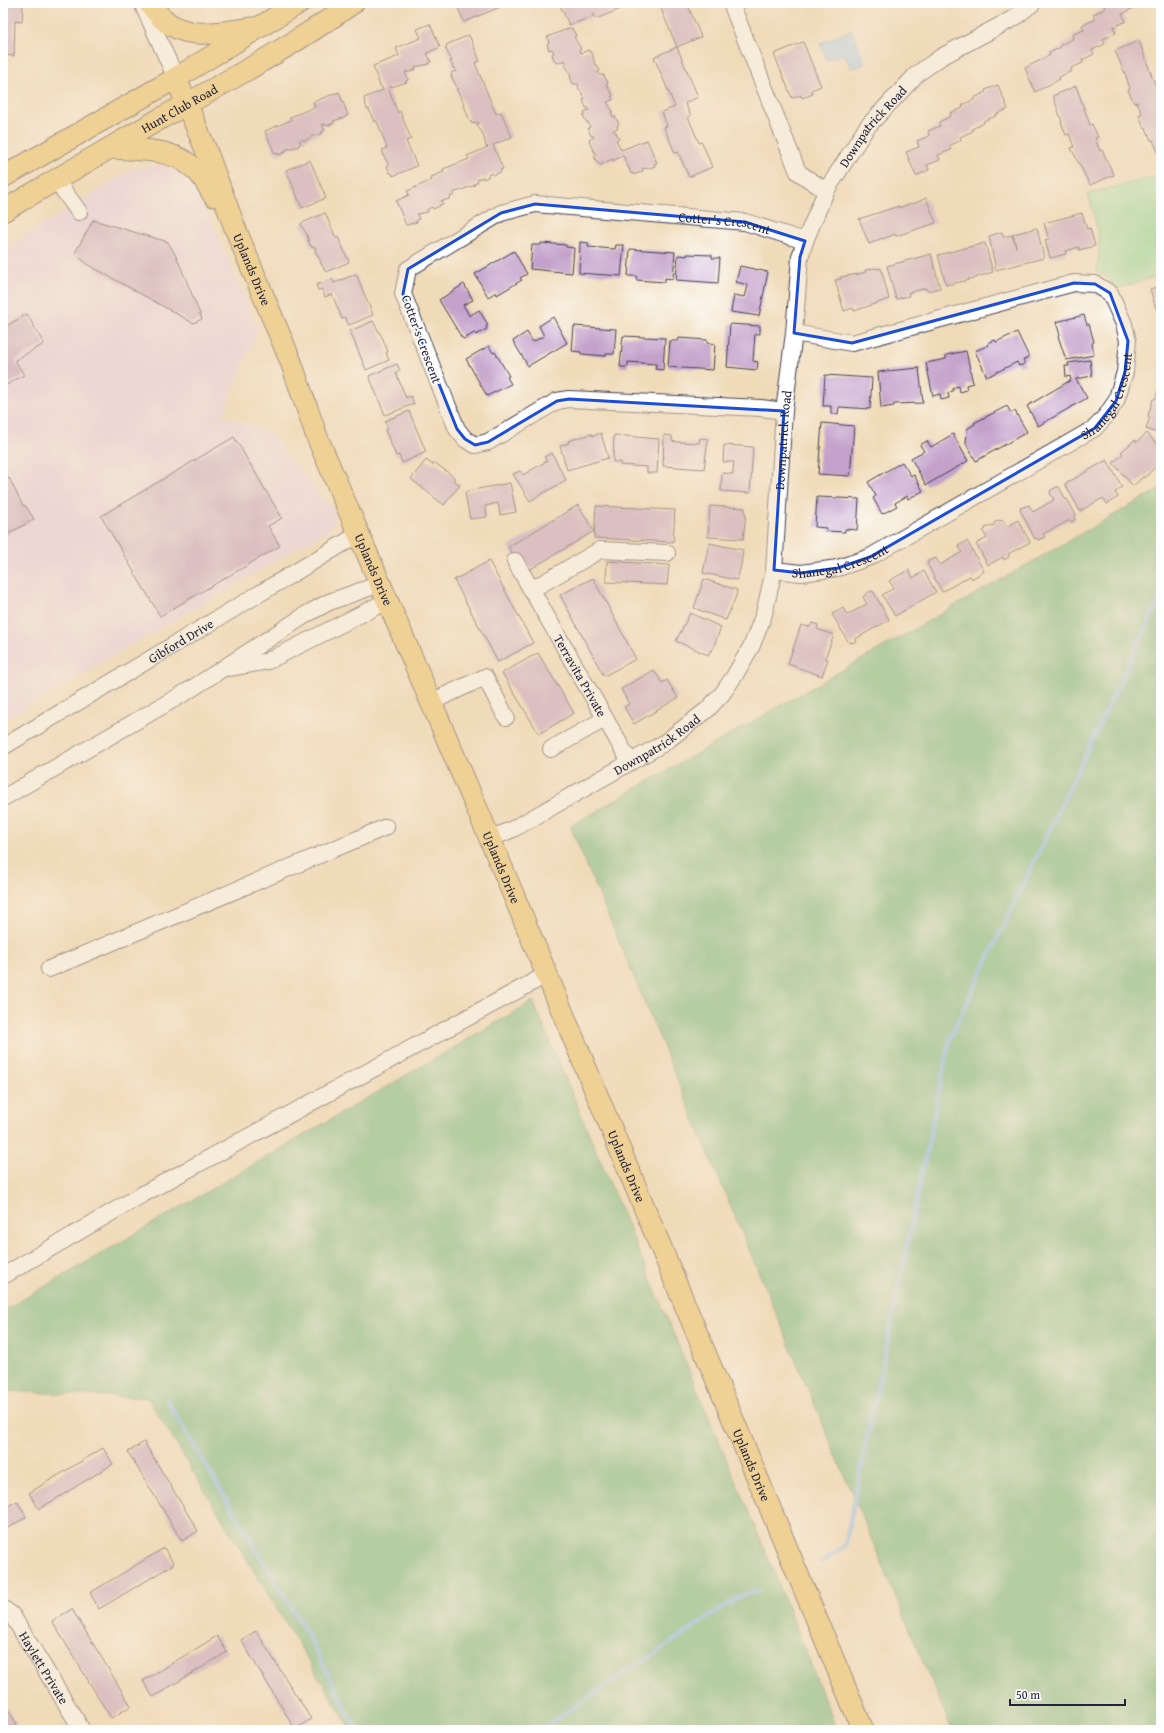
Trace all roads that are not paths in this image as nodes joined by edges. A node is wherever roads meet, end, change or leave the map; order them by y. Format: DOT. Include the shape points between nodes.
graph roads {
  1 [pos="142,3"];
  2 [pos="149,3"];
  3 [pos="299,3"];
  4 [pos="354,3"];
  5 [pos="731,3"];
  6 [pos="1033,3"];
  7 [pos="261,27"];
  8 [pos="176,78"];
  9 [pos="187,105"];
  10 [pos="110,148"];
  11 [pos="3,177"];
  12 [pos="56,180"];
  13 [pos="826,190"];
  14 [pos="3,211"];
  15 [pos="79,212"];
  16 [pos="235,228"];
  17 [pos="805,241"];
  18 [pos="794,333"];
  19 [pos="784,411"];
  20 [pos="359,534"];
  21 [pos="667,554"];
  22 [pos="515,561"];
  23 [pos="774,570"];
  24 [pos="531,590"];
  25 [pos="384,592"];
  26 [pos="223,669"];
  27 [pos="431,702"];
  28 [pos="506,717"];
  29 [pos="605,719"];
  30 [pos="3,747"];
  31 [pos="551,749"];
  32 [pos="630,762"];
  33 [pos="3,798"];
  34 [pos="386,827"];
  35 [pos="490,839"];
  36 [pos="49,969"];
  37 [pos="546,975"];
  38 [pos="3,1276"];
  39 [pos="3,1608"];
  40 [pos="82,1730"];
  41 [pos="863,1730"];
  1 -- 8 [label="street, Uplands Drive"];
  2 -- 7 [label="main road" via="170,24 195,33"];
  3 -- 7 [label="main road"];
  4 -- 9 [label="main road, Hunt Club Road"];
  5 -- 13 [label="street" via="798,172"];
  6 -- 13 [label="street, Downpatrick Road" via="1009,21 941,57 917,74 867,127"];
  7 -- 8 [label="main road"];
  8 -- 9 [label="main road, Uplands Drive"];
  8 -- 11 [label="main road"];
  9 -- 10 [label="main road, Hunt Club Road"];
  9 -- 16 [label="main road, Uplands Drive"];
  10 -- 12 [label="main road, Hunt Club Road"];
  10 -- 16 [label="main road" via="160,151 179,158 199,173"];
  12 -- 14 [label="main road, Hunt Club Road"];
  12 -- 15 [label="street"];
  13 -- 17 [label="street, Downpatrick Road"];
  16 -- 20 [label="main road, Uplands Drive" via="291,362 317,436"];
  17 -- 18 [label="street, Downpatrick Road" via="800,257"];
  17 -- 19 [label="street, Cotter's Crescent" via="745,222 536,204 501,213 408,269 403,294 457,429 465,439 475,445 488,442 558,401 568,399"];
  18 -- 19 [label="street, Downpatrick Road"];
  18 -- 23 [label="street, Shanegal Crescent" via="852,343 1074,283 1095,284 1110,293 1124,324 1128,341 1125,372 1116,401 1095,428 870,557 838,568 801,573"];
  19 -- 23 [label="street, Downpatrick Road"];
  20 -- 25 [label="main road, Uplands Drive"];
  20 -- 30 [label="street, Gibford Drive"];
  21 -- 24 [label="street" via="600,550"];
  22 -- 24 [label="street, Terravita Private"];
  23 -- 32 [label="street, Downpatrick Road" via="764,614 752,645 722,694 688,726"];
  24 -- 29 [label="street, Terravita Private"];
  25 -- 26 [label="street" via="268,662"];
  25 -- 26 [label="street" via="329,602"];
  25 -- 27 [label="main road, Uplands Drive"];
  26 -- 33 [label="street"];
  27 -- 28 [label="street" via="485,677"];
  27 -- 35 [label="main road, Uplands Drive"];
  29 -- 31 [label="street"];
  29 -- 32 [label="street, Terravita Private"];
  32 -- 35 [label="street, Downpatrick Road" via="513,829"];
  34 -- 36 [label="street"];
  35 -- 37 [label="main road, Uplands Drive"];
  37 -- 38 [label="street" via="143,1194"];
  37 -- 41 [label="main road, Uplands Drive"];
  39 -- 40 [label="street, Haylett Private" via="12,1615"];
}
